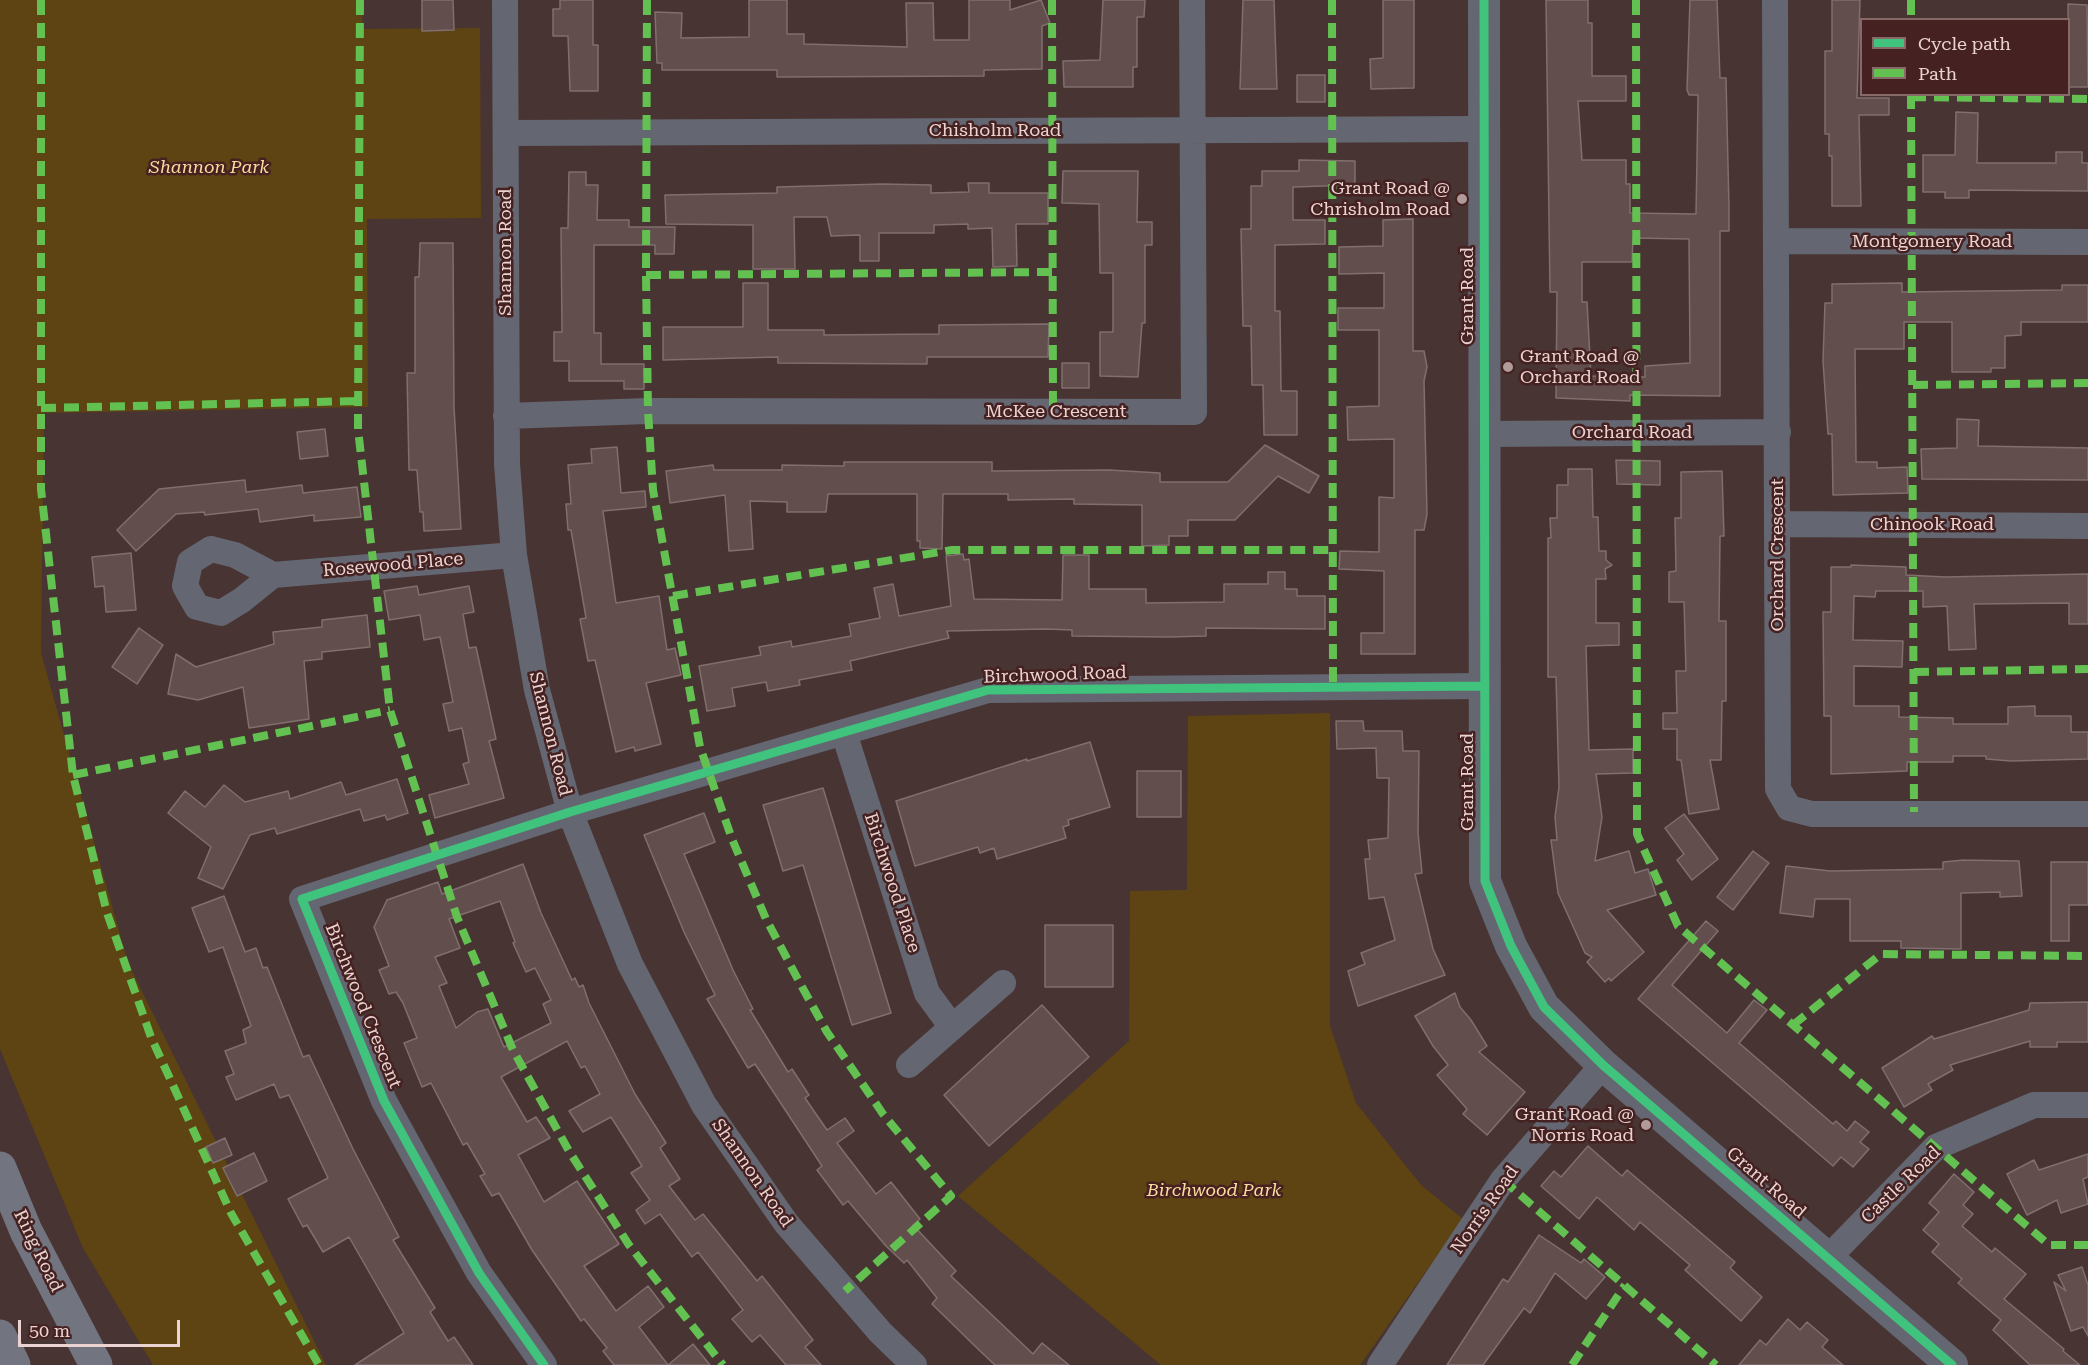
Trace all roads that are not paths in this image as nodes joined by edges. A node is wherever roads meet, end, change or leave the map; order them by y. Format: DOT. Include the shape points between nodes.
graph roads {
  1 [pos="505,0"];
  2 [pos="1192,0"];
  3 [pos="1484,0"];
  4 [pos="1775,0"];
  5 [pos="1484,129"];
  6 [pos="1192,130"];
  7 [pos="506,133"];
  8 [pos="1777,242"];
  9 [pos="2088,242"];
  10 [pos="506,416"];
  11 [pos="1778,432"];
  12 [pos="1485,434"];
  13 [pos="1777,524"];
  14 [pos="2088,526"];
  15 [pos="514,555"];
  16 [pos="273,575"];
  17 [pos="1485,686"];
  18 [pos="844,733"];
  19 [pos="570,812"];
  20 [pos="2088,814"];
  21 [pos="1003,983"];
  22 [pos="952,1027"];
  23 [pos="909,1065"];
  24 [pos="1603,1065"];
  25 [pos="2088,1105"];
  26 [pos="0,1168"];
  27 [pos="1828,1258"];
  28 [pos="0,1336"];
  29 [pos="14,1365"];
  30 [pos="96,1365"];
  31 [pos="544,1365"];
  32 [pos="914,1365"];
  33 [pos="1380,1365"];
  34 [pos="1952,1365"];
  1 -- 7 [label="street, Shannon Road"];
  2 -- 6 [label="street, McKee Crescent"];
  3 -- 5 [label="street, Grant Road"];
  4 -- 8 [label="street, Orchard Crescent"];
  5 -- 6 [label="street, Chisholm Road"];
  5 -- 12 [label="street, Grant Road"];
  6 -- 7 [label="street, Chisholm Road"];
  6 -- 10 [label="street, McKee Crescent" via="1194,412 648,411"];
  7 -- 10 [label="street, Shannon Road"];
  8 -- 9 [label="street, Montgomery Road"];
  8 -- 11 [label="street, Orchard Crescent"];
  10 -- 15 [label="street, Shannon Road"];
  11 -- 12 [label="street, Orchard Road"];
  11 -- 13 [label="street, Orchard Crescent"];
  12 -- 17 [label="street, Grant Road"];
  13 -- 14 [label="street, Chinook Road"];
  13 -- 20 [label="street, Orchard Crescent" via="1778,789 1789,808 1812,814"];
  15 -- 16 [label="street, Rosewood Place"];
  15 -- 19 [label="street, Shannon Road" via="537,690"];
  17 -- 18 [label="street, Birchwood Road" via="988,690"];
  17 -- 24 [label="street, Grant Road" via="1485,881 1511,946 1544,1007"];
  18 -- 19 [label="street, Birchwood Road"];
  18 -- 22 [label="street, Birchwood Place" via="927,993"];
  19 -- 31 [label="street, Birchwood Crescent" via="302,899 384,1101 479,1273"];
  19 -- 32 [label="street, Shannon Road" via="630,964 704,1105 786,1223 880,1332"];
  21 -- 22 [label="street"];
  22 -- 23 [label="street"];
  24 -- 27 [label="street, Grant Road"];
  24 -- 33 [label="street, Norris Road" via="1503,1180"];
  25 -- 27 [label="street, Castle Road" via="2034,1105 1936,1147"];
  26 -- 30 [label="highway, Ring Road" via="26,1231"];
  27 -- 34 [label="street, Grant Road"];
  28 -- 29 [label="highway"];
}
